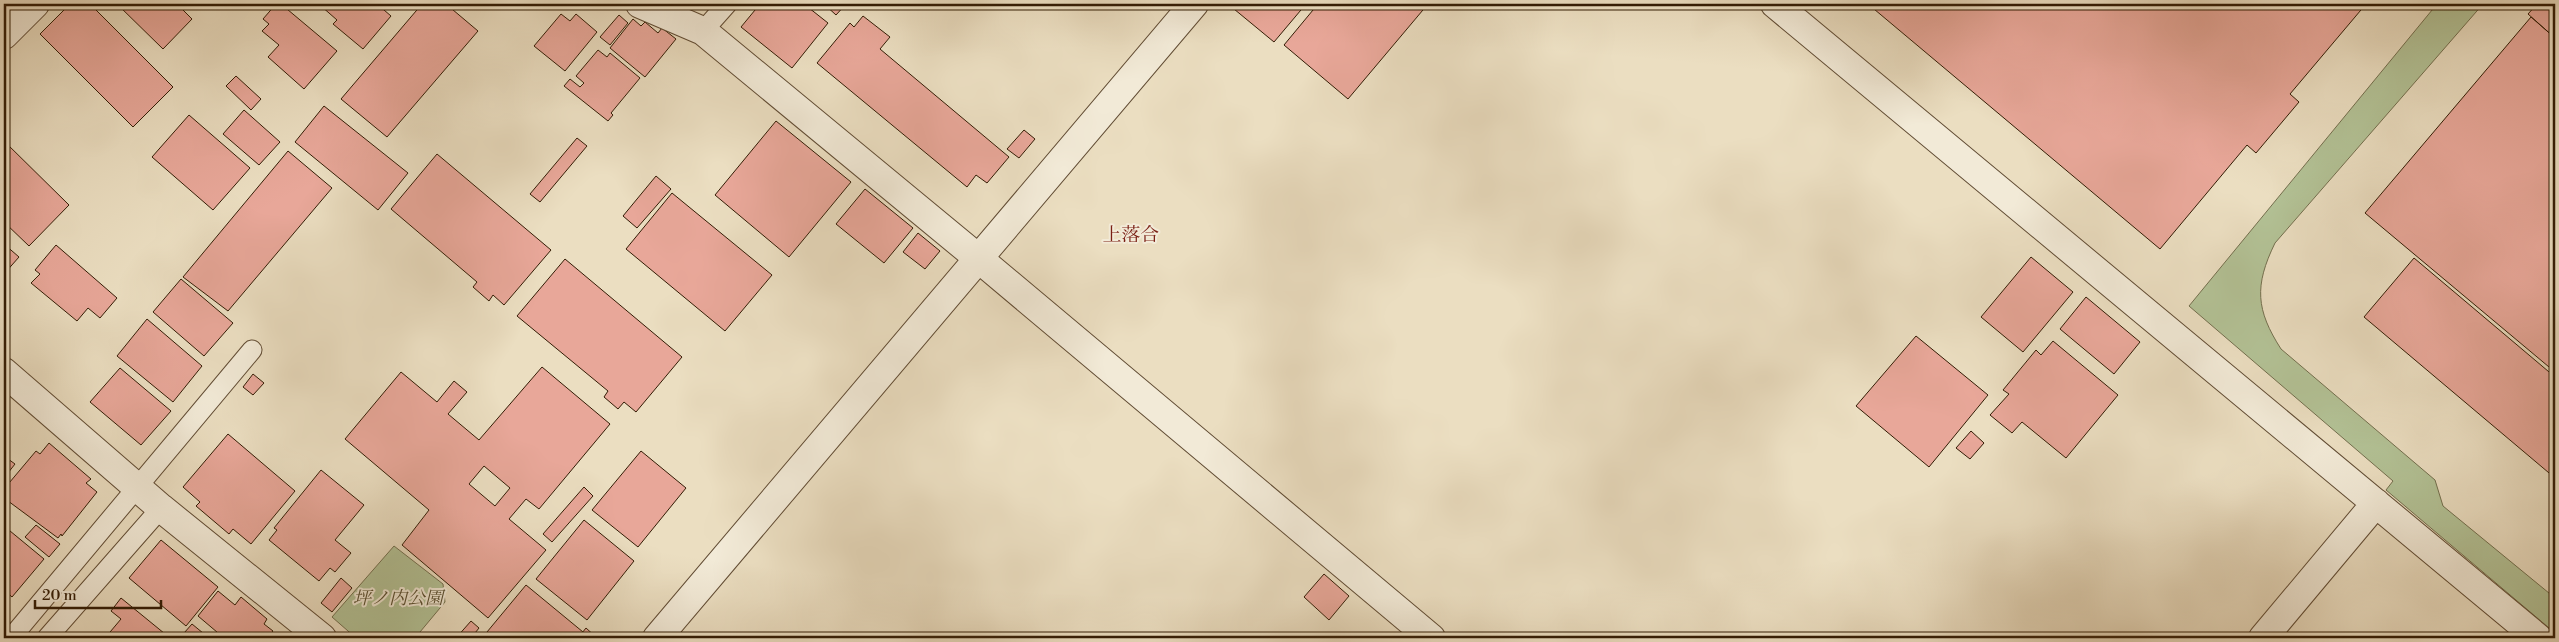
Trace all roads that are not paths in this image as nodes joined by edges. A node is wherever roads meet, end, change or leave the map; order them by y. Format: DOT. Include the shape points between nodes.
graph roads {
  1 [pos="35,4"];
  2 [pos="640,4"];
  3 [pos="727,4"];
  4 [pos="1194,4"];
  5 [pos="1775,4"];
  6 [pos="702,31"];
  7 [pos="4,35"];
  8 [pos="978,258"];
  9 [pos="252,350"];
  10 [pos="4,372"];
  11 [pos="137,487"];
  12 [pos="2376,503"];
  13 [pos="161,508"];
  14 [pos="315,636"];
  15 [pos="11,638"];
  16 [pos="47,638"];
  17 [pos="657,638"];
  18 [pos="1431,638"];
  19 [pos="2263,638"];
  20 [pos="2538,638"];
  1 -- 7 [label="street"];
  2 -- 6 [label="street"];
  3 -- 6 [label="lane"];
  4 -- 8 [label="street"];
  5 -- 12 [label="street"];
  6 -- 8 [label="street"];
  8 -- 17 [label="street"];
  8 -- 18 [label="street"];
  9 -- 11 [label="lane"];
  10 -- 11 [label="street"];
  11 -- 13 [label="street"];
  11 -- 15 [label="lane"];
  12 -- 19 [label="street"];
  12 -- 20 [label="street"];
  13 -- 14 [label="street"];
  13 -- 16 [label="lane"];
}
